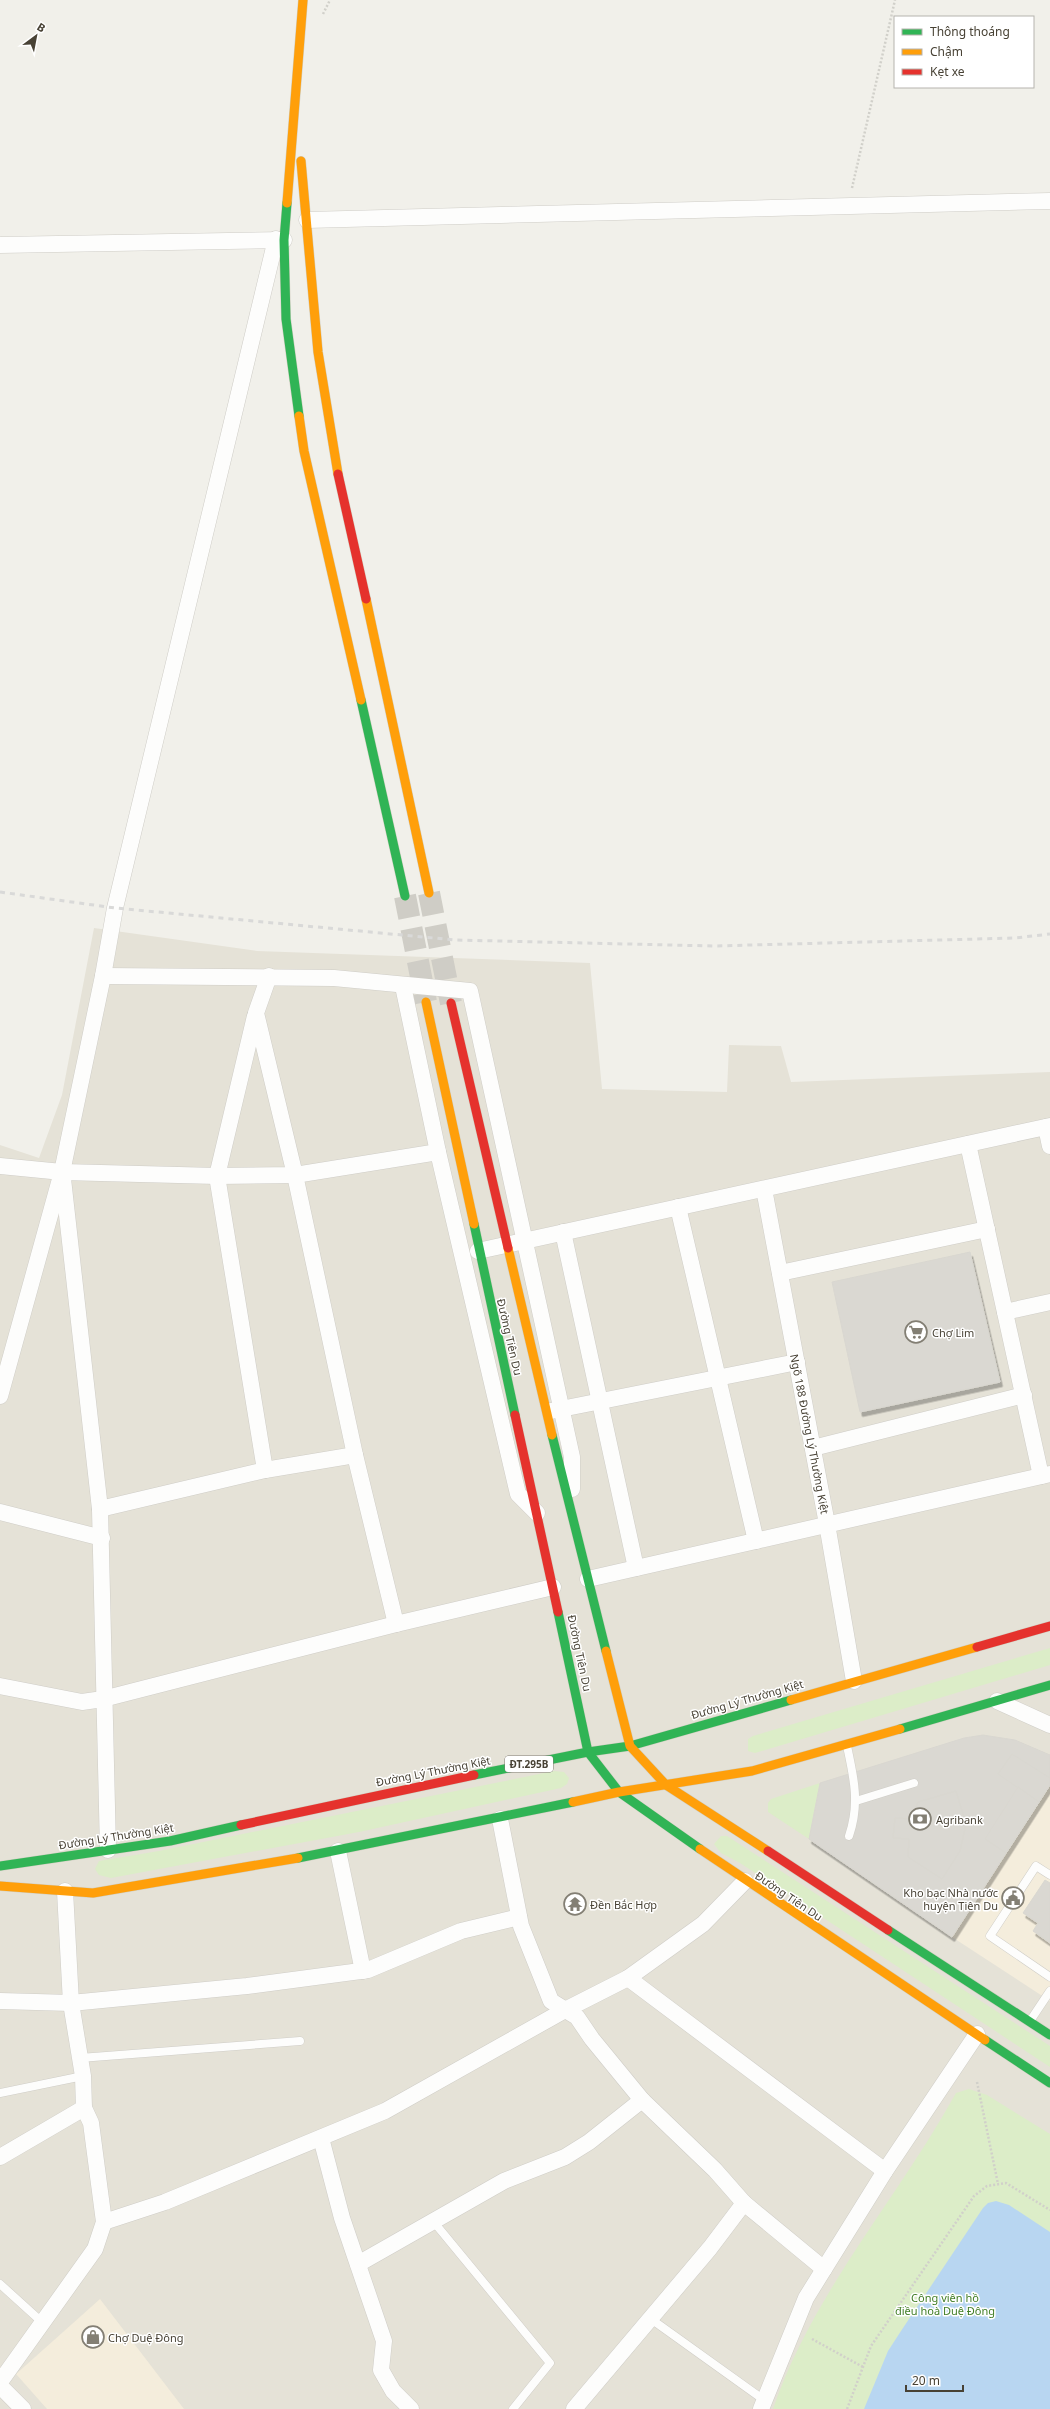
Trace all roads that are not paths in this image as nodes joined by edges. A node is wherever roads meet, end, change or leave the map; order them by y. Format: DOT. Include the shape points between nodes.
graph roads {
  1 [pos="303,0"];
  2 [pos="295,108"];
  3 [pos="1050,200"];
  4 [pos="307,220"];
  5 [pos="280,240"];
  6 [pos="0,245"];
  7 [pos="429,893"];
  8 [pos="405,896"];
  9 [pos="103,976"];
  10 [pos="268,976"];
  11 [pos="403,986"];
  12 [pos="426,1002"];
  13 [pos="451,1003"];
  14 [pos="256,1013"];
  15 [pos="1048,1127"];
  16 [pos="968,1144"];
  17 [pos="1050,1146"];
  18 [pos="438,1152"];
  19 [pos="0,1166"];
  20 [pos="62,1172"];
  21 [pos="294,1175"];
  22 [pos="217,1176"];
  23 [pos="764,1189"];
  24 [pos="678,1207"];
  25 [pos="987,1229"];
  26 [pos="563,1232"];
  27 [pos="525,1241"];
  28 [pos="508,1244"];
  29 [pos="478,1251"];
  30 [pos="780,1273"];
  31 [pos="1050,1302"];
  32 [pos="1005,1312"];
  33 [pos="796,1362"];
  34 [pos="718,1379"];
  35 [pos="1024,1395"];
  36 [pos="0,1396"];
  37 [pos="600,1401"];
  38 [pos="554,1410"];
  39 [pos="813,1448"];
  40 [pos="355,1455"];
  41 [pos="265,1470"];
  42 [pos="1046,1475"];
  43 [pos="571,1505"];
  44 [pos="100,1509"];
  45 [pos="0,1512"];
  46 [pos="537,1513"];
  47 [pos="827,1524"];
  48 [pos="102,1538"];
  49 [pos="756,1541"];
  50 [pos="636,1568"];
  51 [pos="588,1579"];
  52 [pos="553,1587"];
  53 [pos="396,1624"];
  54 [pos="1050,1626"];
  55 [pos="854,1681"];
  56 [pos="1050,1685"];
  57 [pos="0,1686"];
  58 [pos="103,1699"];
  59 [pos="998,1701"];
  60 [pos="1050,1725"];
  61 [pos="630,1746"];
  62 [pos="847,1746"];
  63 [pos="588,1752"];
  64 [pos="914,1783"];
  65 [pos="666,1785"];
  66 [pos="618,1792"];
  67 [pos="856,1801"];
  68 [pos="500,1819"];
  69 [pos="849,1836"];
  70 [pos="108,1850"];
  71 [pos="338,1851"];
  72 [pos="0,1866"];
  73 [pos="1050,1875"];
  74 [pos="745,1881"];
  75 [pos="0,1886"];
  76 [pos="65,1891"];
  77 [pos="519,1918"];
  78 [pos="363,1971"];
  79 [pos="1050,1977"];
  80 [pos="628,1978"];
  81 [pos="1050,1992"];
  82 [pos="0,2001"];
  83 [pos="71,2003"];
  84 [pos="565,2010"];
  85 [pos="1029,2021"];
  86 [pos="976,2034"];
  87 [pos="1050,2035"];
  88 [pos="300,2041"];
  89 [pos="80,2058"];
  90 [pos="83,2076"];
  91 [pos="1050,2083"];
  92 [pos="0,2093"];
  93 [pos="642,2100"];
  94 [pos="84,2108"];
  95 [pos="320,2138"];
  96 [pos="0,2157"];
  97 [pos="885,2172"];
  98 [pos="744,2203"];
  99 [pos="104,2222"];
  100 [pos="433,2222"];
  101 [pos="358,2264"];
  102 [pos="824,2269"];
  103 [pos="0,2284"];
  104 [pos="651,2319"];
  105 [pos="43,2323"];
  106 [pos="0,2382"];
  107 [pos="0,2386"];
  108 [pos="763,2405"];
  109 [pos="23,2409"];
  110 [pos="411,2409"];
  111 [pos="513,2409"];
  112 [pos="574,2409"];
  1 -- 2 [label="main road"];
  2 -- 4 [label="main road"];
  2 -- 5 [label="main road"];
  3 -- 4 [label="street"];
  4 -- 7 [label="main road" via="318,352 338,472"];
  5 -- 6 [label="street"];
  5 -- 8 [label="main road" via="286,319 304,451"];
  5 -- 9 [label="street" via="115,908"];
  9 -- 10 [label="street"];
  9 -- 20 [label="street"];
  10 -- 11 [label="street" via="334,978"];
  10 -- 14 [label="street"];
  11 -- 18 [label="street"];
  11 -- 27 [label="street" via="470,991"];
  12 -- 29 [label="main road, Đường Tiên Du"];
  13 -- 28 [label="main road, Đường Tiên Du"];
  14 -- 21 [label="street"];
  14 -- 22 [label="street"];
  15 -- 16 [label="street"];
  15 -- 17 [label="street"];
  16 -- 23 [label="street"];
  16 -- 25 [label="street"];
  18 -- 21 [label="street"];
  18 -- 46 [label="street" via="518,1494"];
  19 -- 20 [label="street"];
  20 -- 22 [label="street"];
  20 -- 36 [label="street"];
  20 -- 44 [label="street"];
  21 -- 22 [label="street"];
  21 -- 40 [label="street"];
  22 -- 41 [label="street"];
  23 -- 24 [label="street"];
  23 -- 30 [label="street, Ngõ 188 Đường Lý Thường Kiệt"];
  24 -- 26 [label="street"];
  24 -- 34 [label="street"];
  25 -- 30 [label="street"];
  25 -- 32 [label="street"];
  26 -- 27 [label="street"];
  26 -- 37 [label="street"];
  27 -- 28 [label="street"];
  27 -- 38 [label="street"];
  28 -- 29 [label="street"];
  28 -- 38 [label="main road, Đường Tiên Du"];
  29 -- 46 [label="main road, Đường Tiên Du"];
  30 -- 33 [label="street, Ngõ 188 Đường Lý Thường Kiệt"];
  31 -- 32 [label="street"];
  32 -- 35 [label="street"];
  33 -- 34 [label="street"];
  33 -- 39 [label="street, Ngõ 188 Đường Lý Thường Kiệt"];
  34 -- 37 [label="street"];
  34 -- 49 [label="street"];
  35 -- 39 [label="street"];
  35 -- 42 [label="street"];
  37 -- 38 [label="street"];
  37 -- 50 [label="street"];
  38 -- 43 [label="street" via="572,1457"];
  39 -- 47 [label="street, Ngõ 188 Đường Lý Thường Kiệt"];
  40 -- 41 [label="street"];
  40 -- 53 [label="street"];
  41 -- 44 [label="street"];
  42 -- 47 [label="street"];
  43 -- 51 [label="main road"];
  44 -- 48 [label="street"];
  45 -- 48 [label="street"];
  46 -- 52 [label="main road, Đường Tiên Du"];
  47 -- 49 [label="street"];
  47 -- 55 [label="street, Ngõ 188 Đường Lý Thường Kiệt"];
  48 -- 58 [label="street"];
  49 -- 50 [label="street"];
  50 -- 51 [label="street"];
  51 -- 61 [label="main road"];
  52 -- 53 [label="street"];
  52 -- 63 [label="main road, Đường Tiên Du"];
  53 -- 58 [label="street"];
  54 -- 55 [label="main road, Đường Lý Thường Kiệt / ĐT.295B"];
  55 -- 61 [label="main road, Đường Lý Thường Kiệt / ĐT.295B"];
  56 -- 59 [label="main road"];
  57 -- 58 [label="street" via="82,1702"];
  58 -- 70 [label="street"];
  59 -- 60 [label="street"];
  59 -- 62 [label="main road"];
  61 -- 63 [label="main road, Đường Lý Thường Kiệt / ĐT.295B"];
  61 -- 65 [label="main road"];
  62 -- 65 [label="main road" via="752,1771"];
  62 -- 67 [label="lane" via="855,1782"];
  63 -- 66 [label="main road, Đường Tiên Du"];
  63 -- 70 [label="main road, Đường Lý Thường Kiệt / ĐT.295B" via="326,1805 170,1841"];
  64 -- 67 [label="lane"];
  65 -- 66 [label="main road"];
  65 -- 85 [label="main road"];
  66 -- 68 [label="main road"];
  66 -- 74 [label="main road, Đường Tiên Du"];
  67 -- 69 [label="lane"];
  68 -- 71 [label="main road"];
  68 -- 77 [label="street"];
  70 -- 72 [label="main road, Đường Lý Thường Kiệt / ĐT.295B"];
  71 -- 76 [label="main road" via="93,1893"];
  71 -- 78 [label="street"];
  73 -- 79 [label="lane" via="1036,1866 990,1936"];
  74 -- 80 [label="street" via="703,1924"];
  74 -- 86 [label="main road, Đường Tiên Du"];
  75 -- 76 [label="main road"];
  76 -- 83 [label="street"];
  77 -- 78 [label="street" via="461,1931"];
  77 -- 84 [label="street" via="551,2001"];
  78 -- 83 [label="street" via="247,1986"];
  80 -- 84 [label="street"];
  80 -- 97 [label="street"];
  81 -- 85 [label="lane"];
  82 -- 83 [label="street"];
  83 -- 89 [label="street"];
  84 -- 93 [label="street" via="577,2017"];
  84 -- 95 [label="street" via="385,2111"];
  85 -- 87 [label="main road"];
  86 -- 91 [label="main road, Đường Tiên Du"];
  86 -- 97 [label="street"];
  88 -- 89 [label="lane"];
  89 -- 90 [label="street"];
  90 -- 92 [label="lane"];
  90 -- 94 [label="street"];
  93 -- 98 [label="street" via="715,2170"];
  93 -- 100 [label="street" via="589,2142 565,2157 504,2181"];
  94 -- 96 [label="street"];
  94 -- 99 [label="street" via="91,2123"];
  95 -- 99 [label="street" via="165,2202"];
  95 -- 101 [label="street" via="342,2218"];
  97 -- 102 [label="street"];
  98 -- 102 [label="street"];
  98 -- 104 [label="street"];
  99 -- 105 [label="street" via="95,2249"];
  100 -- 101 [label="street"];
  100 -- 111 [label="lane" via="550,2363"];
  101 -- 110 [label="street" via="384,2341 381,2370 394,2391"];
  102 -- 108 [label="street" via="806,2298"];
  103 -- 105 [label="lane"];
  104 -- 108 [label="lane"];
  104 -- 112 [label="street"];
  105 -- 106 [label="street"];
  107 -- 109 [label="street"];
}
